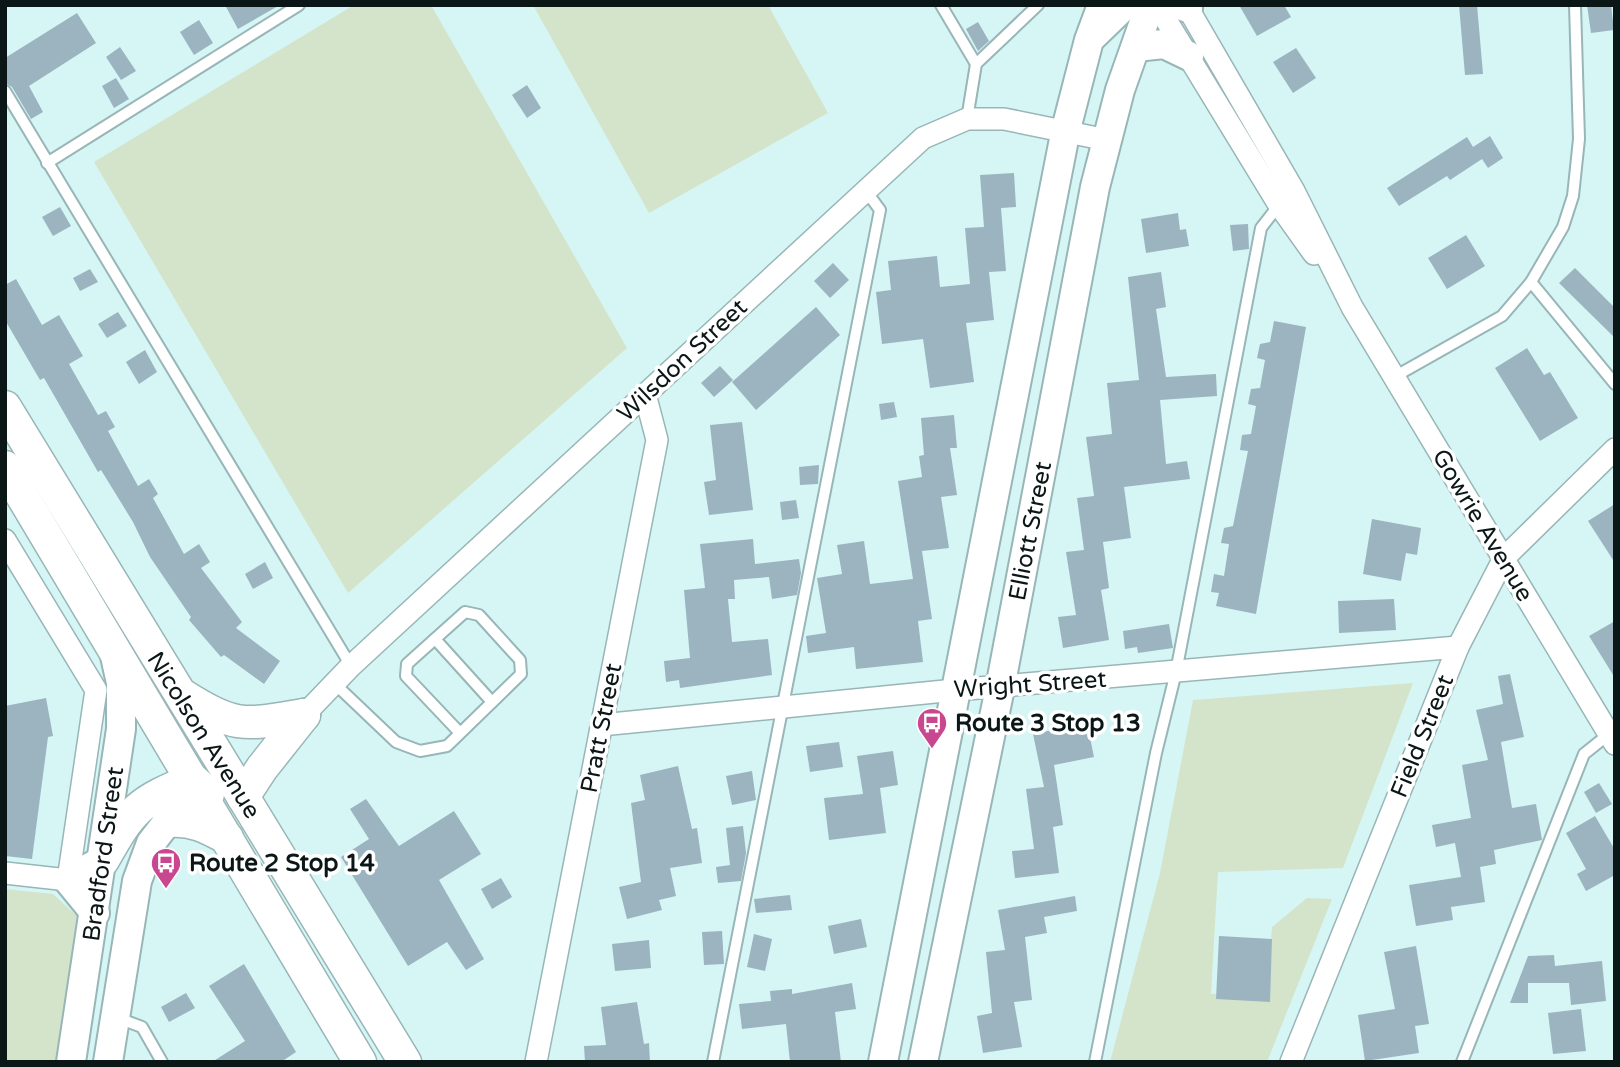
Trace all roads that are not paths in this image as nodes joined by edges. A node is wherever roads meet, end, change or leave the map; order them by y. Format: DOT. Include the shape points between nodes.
graph roads {
  1 [pos="299,5"];
  2 [pos="941,5"];
  3 [pos="1038,5"];
  4 [pos="1102,5"];
  5 [pos="1125,5"];
  6 [pos="1150,5"];
  7 [pos="1157,5"];
  8 [pos="1575,5"];
  9 [pos="1184,6"];
  10 [pos="1089,40"];
  11 [pos="1136,47"];
  12 [pos="1189,57"];
  13 [pos="976,64"];
  14 [pos="5,91"];
  15 [pos="967,118"];
  16 [pos="1066,129"];
  17 [pos="1107,140"];
  18 [pos="47,163"];
  19 [pos="866,191"];
  20 [pos="1279,205"];
  21 [pos="1531,282"];
  22 [pos="1352,307"];
  23 [pos="1394,377"];
  24 [pos="1615,383"];
  25 [pos="645,394"];
  26 [pos="5,407"];
  27 [pos="1615,449"];
  28 [pos="5,467"];
  29 [pos="5,540"];
  30 [pos="1503,558"];
  31 [pos="435,639"];
  32 [pos="112,646"];
  33 [pos="1458,647"];
  34 [pos="159,662"];
  35 [pos="351,666"];
  36 [pos="1176,672"];
  37 [pos="334,683"];
  38 [pos="1000,688"];
  39 [pos="955,690"];
  40 [pos="177,692"];
  41 [pos="492,702"];
  42 [pos="782,707"];
  43 [pos="304,715"];
  44 [pos="601,725"];
  45 [pos="460,733"];
  46 [pos="1612,739"];
  47 [pos="193,780"];
  48 [pos="243,797"];
  49 [pos="169,821"];
  50 [pos="264,834"];
  51 [pos="227,838"];
  52 [pos="103,860"];
  53 [pos="5,873"];
  54 [pos="68,880"];
  55 [pos="95,914"];
  56 [pos="116,1017"];
  57 [pos="398,1050"];
  58 [pos="359,1060"];
  59 [pos="71,1062"];
  60 [pos="108,1062"];
  61 [pos="162,1062"];
  62 [pos="536,1062"];
  63 [pos="713,1062"];
  64 [pos="883,1062"];
  65 [pos="923,1062"];
  66 [pos="1096,1062"];
  67 [pos="1291,1062"];
  68 [pos="1462,1062"];
  1 -- 18 [label="lane"];
  2 -- 13 [label="lane"];
  3 -- 13 [label="lane"];
  4 -- 10 [label="street, Elliott Street"];
  5 -- 10 [label="street"];
  6 -- 11 [label="street, Elliott Street"];
  7 -- 12 [label="street, Gowrie Avenue"];
  8 -- 21 [label="lane" via="1579,139 1573,196 1563,227"];
  9 -- 22 [label="street, Gowrie Avenue" via="1294,191"];
  10 -- 16 [label="street, Elliott Street"];
  11 -- 12 [label="street" via="1164,44"];
  11 -- 17 [label="street, Elliott Street"];
  12 -- 20 [label="street, Gowrie Avenue"];
  13 -- 15 [label="lane"];
  14 -- 18 [label="lane"];
  15 -- 16 [label="street, Wilsdon Street"];
  15 -- 19 [label="street, Wilsdon Street" via="923,138"];
  16 -- 17 [label="street, Wilsdon Street"];
  16 -- 39 [label="street, Elliott Street"];
  17 -- 38 [label="street, Elliott Street"];
  18 -- 35 [label="lane"];
  19 -- 25 [label="street, Wilsdon Street"];
  19 -- 42 [label="lane" via="880,210"];
  20 -- 22 [label="street, Gowrie Avenue"];
  20 -- 36 [label="lane" via="1261,228"];
  21 -- 23 [label="lane" via="1502,316"];
  21 -- 24 [label="lane"];
  22 -- 23 [label="street, Gowrie Avenue"];
  23 -- 30 [label="street, Gowrie Avenue"];
  25 -- 35 [label="street, Wilsdon Street"];
  25 -- 44 [label="street, Pratt Street" via="657,440"];
  26 -- 34 [label="main road, Nicolson Avenue"];
  27 -- 30 [label="street, Field Street"];
  28 -- 32 [label="main road, Nicolson Avenue"];
  29 -- 54 [label="street" via="96,690"];
  30 -- 33 [label="street, Field Street"];
  30 -- 46 [label="street, Gowrie Avenue"];
  31 -- 41 [label="lane"];
  31 -- 41 [label="lane" via="465,612 479,615 512,651 520,660 521,674"];
  31 -- 45 [label="lane" via="407,664 406,676"];
  32 -- 47 [label="main road, Nicolson Avenue"];
  32 -- 52 [label="street, Bradford Street" via="121,683 121,729"];
  33 -- 36 [label="street, Wright Street"];
  33 -- 67 [label="street, Field Street"];
  34 -- 40 [label="main road, Nicolson Avenue"];
  34 -- 47 [label="main road" via="169,700 195,746"];
  35 -- 37 [label="street, Wilsdon Street"];
  36 -- 38 [label="street, Wright Street"];
  36 -- 66 [label="lane"];
  37 -- 43 [label="street, Wilsdon Street"];
  37 -- 45 [label="lane" via="396,742 419,751 447,746"];
  38 -- 39 [label="street, Wright Street"];
  38 -- 65 [label="street, Elliott Street"];
  39 -- 42 [label="street, Wright Street"];
  39 -- 64 [label="street, Elliott Street"];
  40 -- 43 [label="main road" via="219,718 250,724"];
  40 -- 48 [label="main road, Nicolson Avenue"];
  41 -- 45 [label="lane"];
  42 -- 44 [label="street, Wright Street"];
  42 -- 63 [label="lane"];
  43 -- 48 [label="main road"];
  44 -- 62 [label="street, Pratt Street"];
  46 -- 68 [label="lane" via="1584,754"];
  47 -- 49 [label="street, Bradford Street"];
  47 -- 50 [label="main road"];
  47 -- 51 [label="main road, Nicolson Avenue"];
  47 -- 52 [label="main road" via="141,804"];
  48 -- 50 [label="main road, Nicolson Avenue"];
  49 -- 51 [label="main road" via="203,824"];
  49 -- 56 [label="street, Bradford Street" via="151,843 137,881"];
  50 -- 57 [label="main road, Nicolson Avenue"];
  51 -- 58 [label="main road, Nicolson Avenue"];
  52 -- 54 [label="street"];
  52 -- 55 [label="street, Bradford Street"];
  53 -- 54 [label="street"];
  54 -- 55 [label="street"];
  55 -- 59 [label="street, Bradford Street"];
  56 -- 60 [label="street, Bradford Street"];
  56 -- 61 [label="lane" via="142,1027"];
  57 -- 58 [label="main road"];
}
